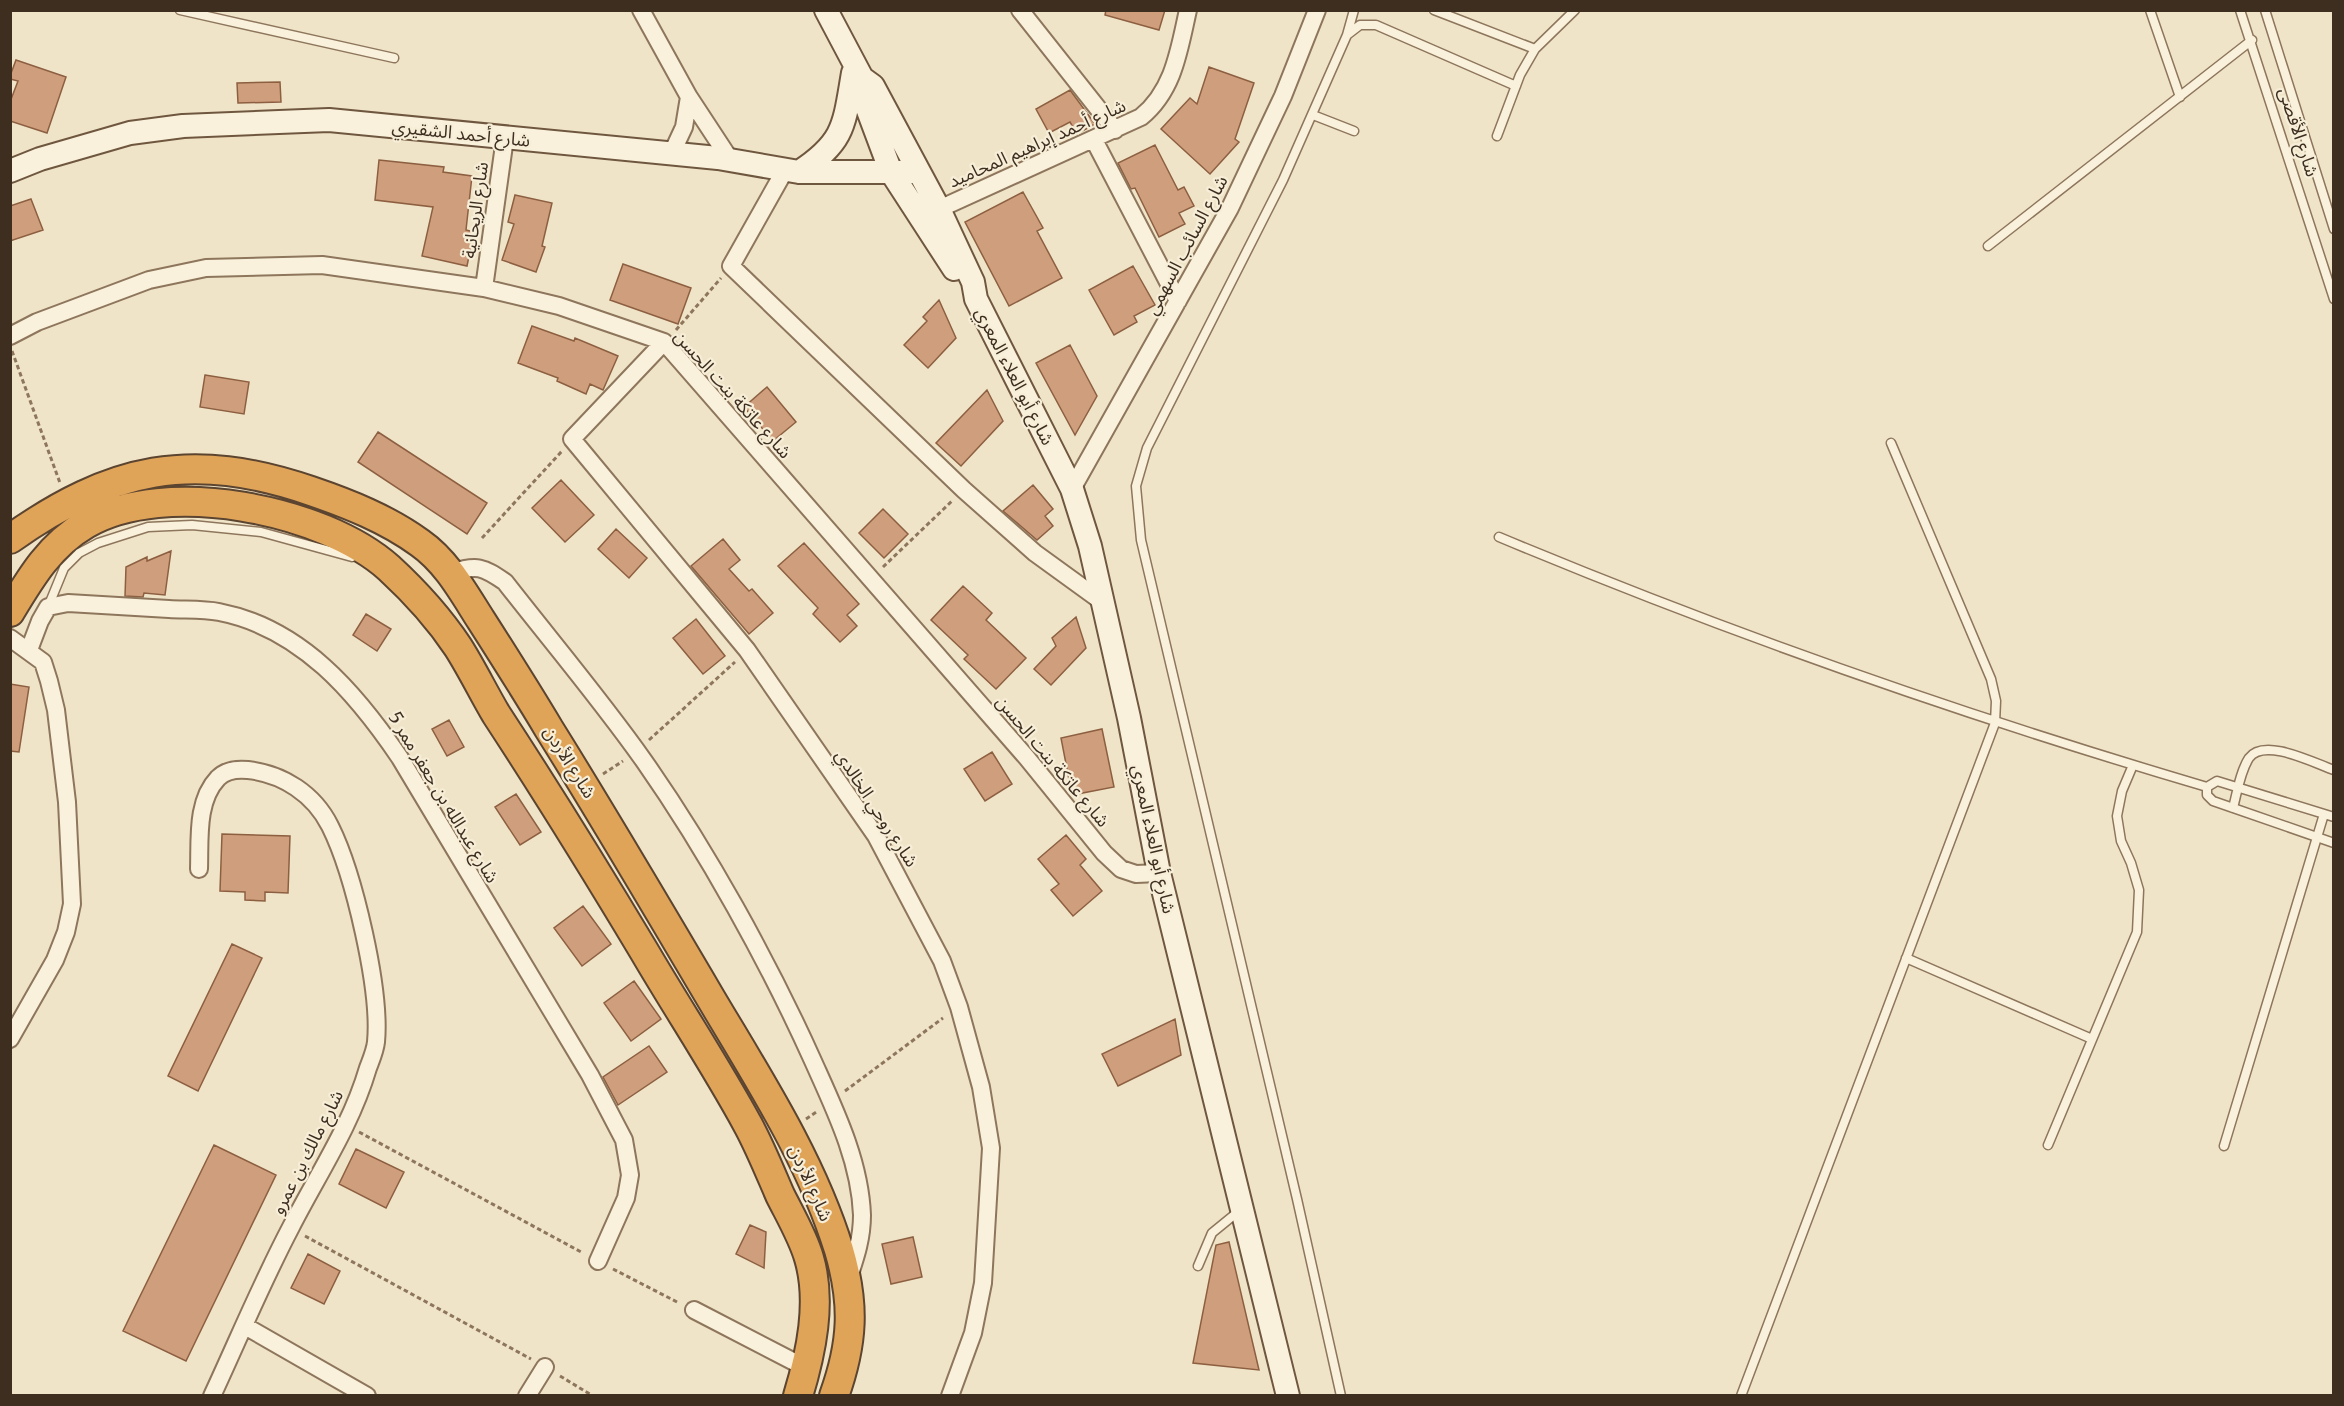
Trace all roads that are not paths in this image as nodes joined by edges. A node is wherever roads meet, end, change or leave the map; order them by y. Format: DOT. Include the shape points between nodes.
graph roads {
  1 [pos="180,10"];
  2 [pos="641,10"];
  3 [pos="825,10"];
  4 [pos="1020,10"];
  5 [pos="1188,10"];
  6 [pos="1317,10"];
  7 [pos="1354,10"];
  8 [pos="1434,10"];
  9 [pos="1575,10"];
  10 [pos="2150,10"];
  11 [pos="2240,10"];
  12 [pos="2265,10"];
  13 [pos="1347,35"];
  14 [pos="2252,40"];
  15 [pos="1535,49"];
  16 [pos="394,58"];
  17 [pos="859,72"];
  18 [pos="1516,86"];
  19 [pos="2180,97"];
  20 [pos="689,98"];
  21 [pos="1313,115"];
  22 [pos="1116,130"];
  23 [pos="1354,131"];
  24 [pos="1497,136"];
  25 [pos="505,138"];
  26 [pos="1094,140"];
  27 [pos="671,155"];
  28 [pos="731,161"];
  29 [pos="10,171"];
  30 [pos="792,171"];
  31 [pos="891,172"];
  32 [pos="917,172"];
  33 [pos="939,209"];
  34 [pos="2334,230"];
  35 [pos="1988,246"];
  36 [pos="484,288"];
  37 [pos="976,299"];
  38 [pos="2334,299"];
  39 [pos="1178,301"];
  40 [pos="10,336"];
  41 [pos="664,342"];
  42 [pos="1892,443"];
  43 [pos="1072,489"];
  44 [pos="1499,537"];
  45 [pos="10,539"];
  46 [pos="390,569"];
  47 [pos="451,573"];
  48 [pos="1104,603"];
  49 [pos="48,607"];
  50 [pos="10,612"];
  51 [pos="10,638"];
  52 [pos="29,650"];
  53 [pos="1995,723"];
  54 [pos="2133,765"];
  55 [pos="2334,770"];
  56 [pos="2207,787"];
  57 [pos="2239,788"];
  58 [pos="2233,808"];
  59 [pos="2324,814"];
  60 [pos="2334,817"];
  61 [pos="2317,837"];
  62 [pos="617,839"];
  63 [pos="2334,843"];
  64 [pos="588,857"];
  65 [pos="199,869"];
  66 [pos="1159,873"];
  67 [pos="1906,958"];
  68 [pos="10,1039"];
  69 [pos="2092,1039"];
  70 [pos="2048,1145"];
  71 [pos="2224,1146"];
  72 [pos="1244,1207"];
  73 [pos="598,1261"];
  74 [pos="1198,1266"];
  75 [pos="847,1282"];
  76 [pos="694,1310"];
  77 [pos="245,1326"];
  78 [pos="545,1367"];
  79 [pos="806,1368"];
  80 [pos="212,1395"];
  81 [pos="367,1395"];
  82 [pos="527,1395"];
  83 [pos="798,1395"];
  84 [pos="834,1395"];
  85 [pos="950,1395"];
  86 [pos="1288,1395"];
  87 [pos="1341,1395"];
  88 [pos="1741,1395"];
  1 -- 16 [label="lane"];
  2 -- 20 [label="street"];
  3 -- 17 [label="street, شارع أبو العلاء المعري"];
  4 -- 22 [label="street"];
  5 -- 22 [label="street, شارع أحمد إبراهيم المحاميد" via="1175,66 1161,97 1141,117"];
  6 -- 39 [label="street, شارع السائب السهمي" via="1274,116 1230,208"];
  7 -- 13 [label="lane"];
  8 -- 15 [label="lane"];
  9 -- 15 [label="lane"];
  10 -- 19 [label="lane"];
  11 -- 14 [label="lane, شارع الأقصى"];
  12 -- 34 [label="lane, شارع الأقصى"];
  13 -- 18 [label="lane" via="1360,26 1376,25"];
  13 -- 21 [label="lane"];
  14 -- 19 [label="lane"];
  14 -- 38 [label="lane, شارع الأقصى"];
  15 -- 18 [label="lane"];
  17 -- 30 [label="street" via="840,135 824,155"];
  17 -- 31 [label="street, شارع أبو العلاء المعري" via="861,92"];
  17 -- 32 [label="street, شارع أبو العلاء المعري" via="873,86"];
  18 -- 24 [label="lane"];
  19 -- 35 [label="lane"];
  20 -- 27 [label="street" via="684,127"];
  20 -- 28 [label="street"];
  21 -- 23 [label="lane"];
  21 -- 87 [label="lane" via="1155,431 1140,467 1136,501 1141,540"];
  22 -- 26 [label="street, شارع أحمد إبراهيم المحاميد"];
  25 -- 27 [label="street, شارع أحمد الشقيري"];
  25 -- 29 [label="street, شارع أحمد الشقيري" via="329,120 183,126 130,133"];
  25 -- 36 [label="street, شارع الريحانية"];
  26 -- 33 [label="street, شارع أحمد إبراهيم المحاميد"];
  26 -- 39 [label="street"];
  27 -- 28 [label="street, شارع أحمد الشقيري"];
  28 -- 30 [label="street, شارع أحمد الشقيري"];
  30 -- 31 [label="street, شارع أحمد الشقيري"];
  30 -- 48 [label="street" via="731,266 964,490 1035,553"];
  31 -- 32 [label="street, شارع أحمد الشقيري"];
  31 -- 37 [label="street, شارع أبو العلاء المعري"];
  32 -- 33 [label="street, شارع أبو العلاء المعري"];
  33 -- 37 [label="street, شارع أبو العلاء المعري" via="973,282"];
  36 -- 40 [label="street, شارع عاتكة بنت الحسن" via="322,265 206,268 149,280"];
  36 -- 41 [label="street, شارع عاتكة بنت الحسن" via="559,306"];
  37 -- 43 [label="street, شارع أبو العلاء المعري"];
  39 -- 43 [label="street, شارع السائب السهمي"];
  41 -- 66 [label="street, شارع عاتكة بنت الحسن" via="1027,758 1104,853 1120,869 1136,874"];
  41 -- 85 [label="street, شارع روحي الخالدي" via="572,439 747,650 876,836 942,961 981,1087 991,1148 983,1283 973,1333"];
  42 -- 53 [label="lane" via="1991,679"];
  43 -- 48 [label="street, شارع أبو العلاء المعري"];
  44 -- 53 [label="lane" via="1731,631"];
  45 -- 47 [label="highway, شارع الأردن" via="67,501 124,478 185,469 255,474 375,516 423,545"];
  46 -- 49 [label="lane" via="261,532 192,525 148,528 79,553 64,568"];
  46 -- 50 [label="highway, شارع الأردن" via="353,542 294,519 232,506 151,504 118,509 87,523 63,540 38,566"];
  46 -- 64 [label="highway, شارع الأردن" via="458,646 492,707"];
  47 -- 62 [label="highway, شارع الأردن"];
  47 -- 75 [label="street" via="472,566 488,570 505,582 636,752 713,869 796,1022 852,1157 862,1215 860,1245"];
  48 -- 66 [label="street, شارع أبو العلاء المعري"];
  49 -- 52 [label="street"];
  49 -- 73 [label="street, شارع عبدالله بن جعفر ممر 5" via="79,603 217,612 244,618 305,651 336,676 370,713 590,1075 624,1140 630,1175 626,1198"];
  51 -- 52 [label="street"];
  52 -- 68 [label="street" via="43,662 56,710 72,904 55,960"];
  53 -- 54 [label="lane"];
  53 -- 67 [label="lane"];
  54 -- 56 [label="lane"];
  54 -- 69 [label="lane" via="2117,816 2121,841 2139,890 2139,918 2132,945"];
  55 -- 57 [label="lane" via="2265,749 2248,761"];
  56 -- 57 [label="lane" via="2217,781"];
  56 -- 58 [label="lane" via="2209,799"];
  57 -- 58 [label="lane"];
  57 -- 59 [label="lane"];
  58 -- 61 [label="lane"];
  59 -- 60 [label="lane"];
  59 -- 61 [label="lane"];
  61 -- 63 [label="lane"];
  61 -- 71 [label="lane"];
  62 -- 64 [label="highway"];
  62 -- 75 [label="highway, شارع الأردن" via="776,1108 813,1180"];
  64 -- 79 [label="highway, شارع الأردن" via="748,1126 809,1257 815,1306"];
  65 -- 77 [label="street, شارع مالك بن عمرو" via="201,815 206,797 220,776 235,769 262,771 293,784 319,808 330,826 357,906 375,1000 376,1043 347,1126 290,1228"];
  66 -- 72 [label="street, شارع أبو العلاء المعري"];
  67 -- 69 [label="lane"];
  67 -- 88 [label="lane"];
  69 -- 70 [label="lane"];
  72 -- 74 [label="lane" via="1212,1233"];
  72 -- 86 [label="street, شارع أبو العلاء المعري"];
  75 -- 84 [label="highway, شارع الأردن" via="850,1331"];
  76 -- 79 [label="street"];
  77 -- 80 [label="street, شارع مالك بن عمرو"];
  77 -- 81 [label="street"];
  78 -- 82 [label="street"];
  79 -- 83 [label="highway, شارع الأردن"];
}
